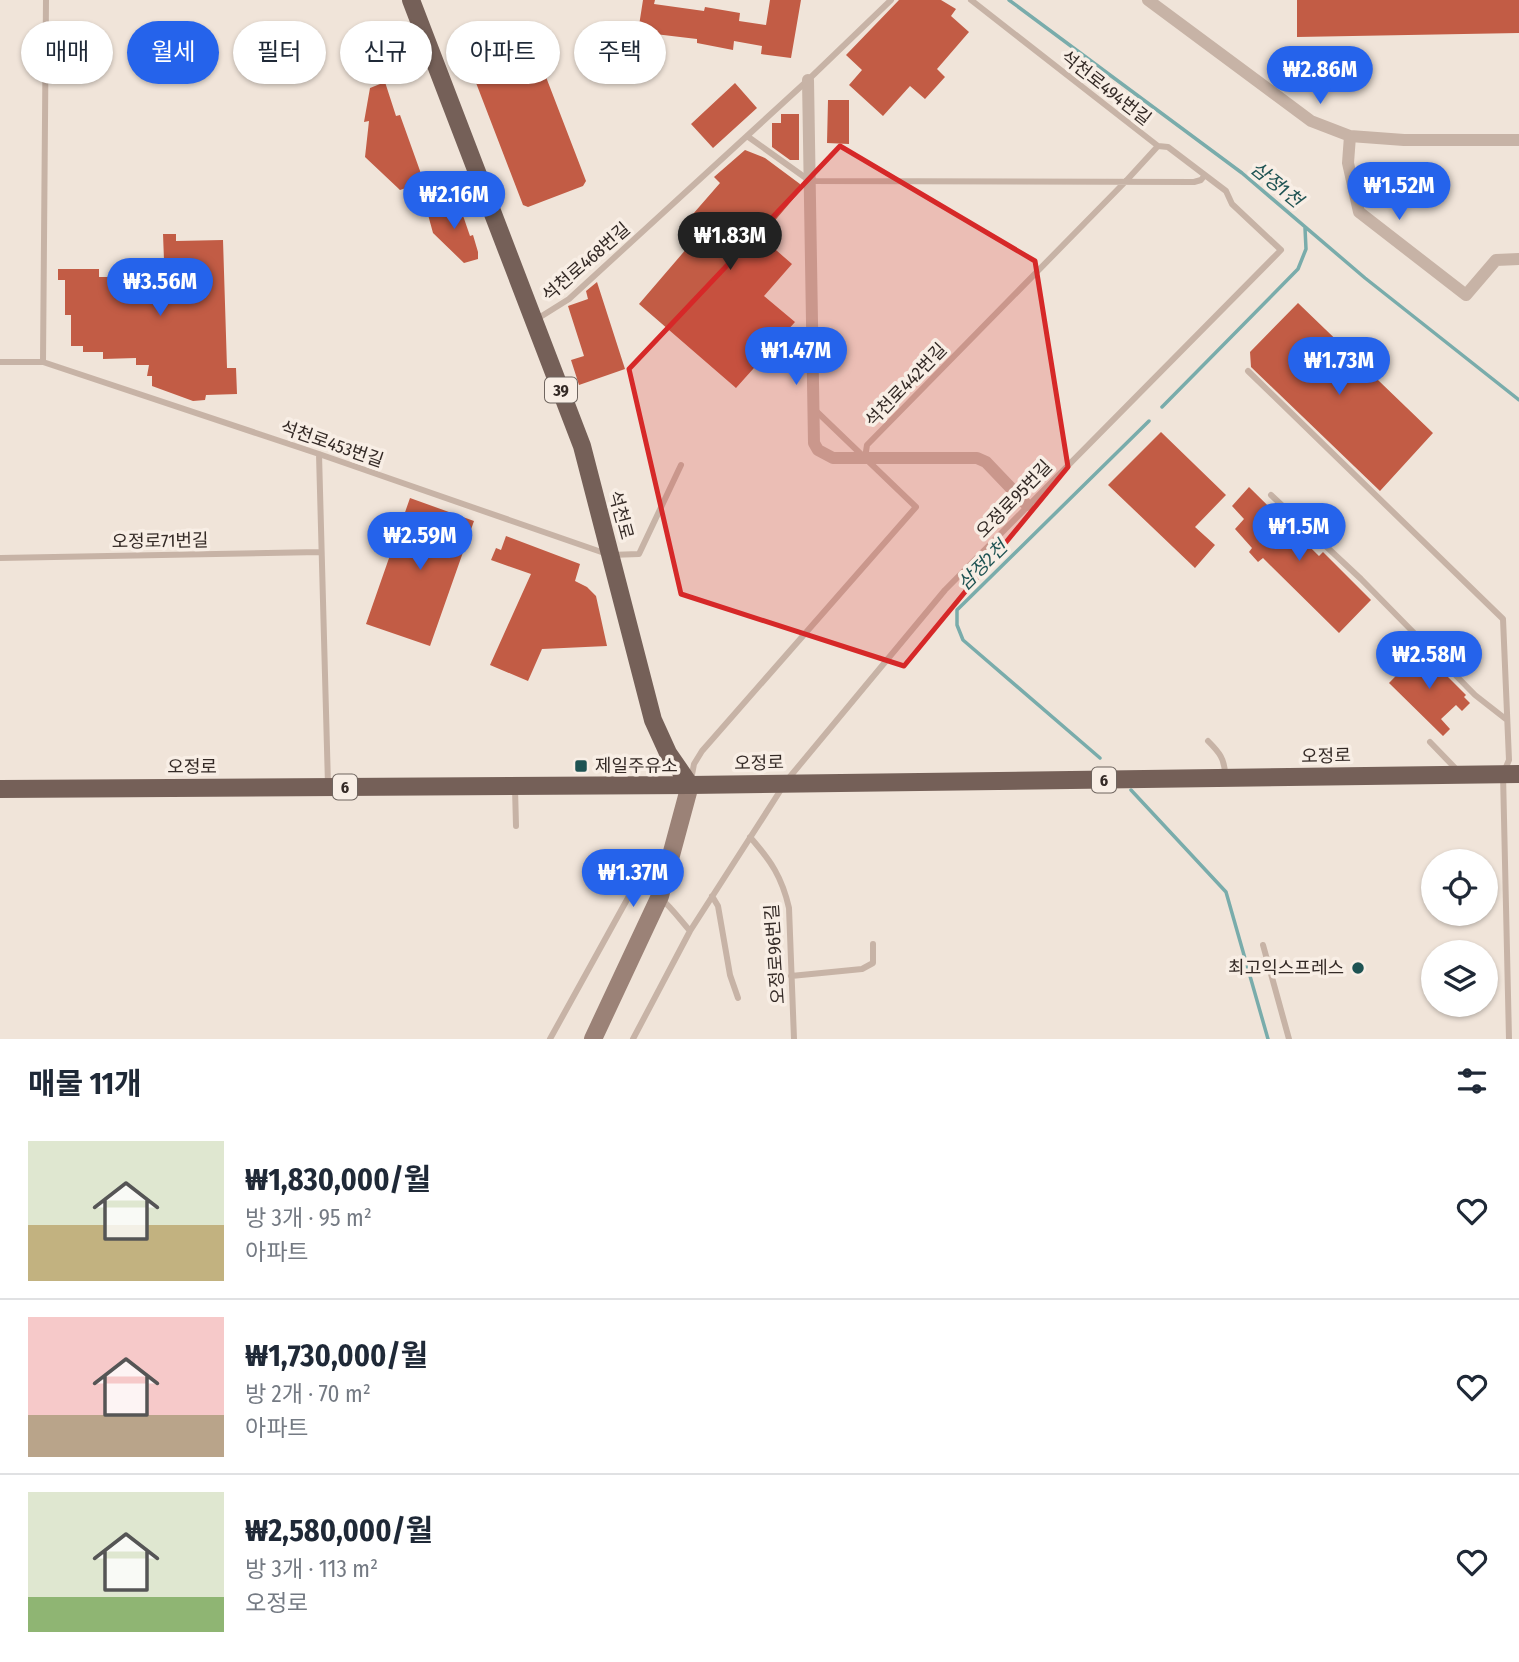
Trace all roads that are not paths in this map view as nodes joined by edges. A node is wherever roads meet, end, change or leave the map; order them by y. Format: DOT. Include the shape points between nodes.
graph roads {
  1 [pos="46,0"];
  2 [pos="411,0"];
  3 [pos="891,0"];
  4 [pos="971,0"];
  5 [pos="1148,0"];
  6 [pos="808,80"];
  7 [pos="747,136"];
  8 [pos="1350,136"];
  9 [pos="1519,140"];
  10 [pos="1158,146"];
  11 [pos="1205,175"];
  12 [pos="810,181"];
  13 [pos="1126,181"];
  14 [pos="1280,250"];
  15 [pos="1519,259"];
  16 [pos="534,321"];
  17 [pos="0,362"];
  18 [pos="44,362"];
  19 [pos="1248,371"];
  20 [pos="813,408"];
  21 [pos="319,453"];
  22 [pos="864,458"];
  23 [pos="681,465"];
  24 [pos="1271,495"];
  25 [pos="1027,505"];
  26 [pos="320,552"];
  27 [pos="610,555"];
  28 [pos="0,558"];
  29 [pos="1507,720"];
  30 [pos="1208,741"];
  31 [pos="1430,742"];
  32 [pos="1511,774"];
  33 [pos="1462,775"];
  34 [pos="1225,778"];
  35 [pos="784,784"];
  36 [pos="690,785"];
  37 [pos="515,786"];
  38 [pos="328,787"];
  39 [pos="0,789"];
  40 [pos="516,826"];
  41 [pos="750,837"];
  42 [pos="660,896"];
  43 [pos="712,896"];
  44 [pos="690,931"];
  45 [pos="873,944"];
  46 [pos="1264,945"];
  47 [pos="792,976"];
  48 [pos="738,998"];
  49 [pos="1519,1035"];
  50 [pos="550,1039"];
  51 [pos="593,1039"];
  52 [pos="633,1039"];
  53 [pos="794,1039"];
  54 [pos="1289,1039"];
  55 [pos="1510,1039"];
  1 -- 18 [label="lane"];
  2 -- 16 [label="main road, 석천로 / 39"];
  3 -- 6 [label="lane, 석천로468번길"];
  4 -- 10 [label="lane, 석천로494번길"];
  5 -- 8 [label="street" via="1311,121"];
  6 -- 7 [label="lane, 석천로468번길"];
  6 -- 12 [label="street"];
  7 -- 12 [label="lane"];
  7 -- 16 [label="lane, 석천로468번길" via="569,299"];
  8 -- 9 [label="street"];
  8 -- 15 [label="street" via="1348,163 1359,212 1466,295 1496,260"];
  10 -- 11 [label="lane, 석천로494번길" via="1168,147"];
  10 -- 13 [label="lane, 석천로442번길"];
  11 -- 13 [label="lane" via="1194,182"];
  11 -- 14 [label="lane, 석천로494번길" via="1226,191 1232,204"];
  12 -- 13 [label="lane"];
  12 -- 20 [label="street"];
  13 -- 22 [label="lane, 석천로442번길" via="867,445"];
  14 -- 25 [label="lane, 오정로95번길"];
  16 -- 27 [label="main road, 석천로 / 39" via="582,446"];
  17 -- 18 [label="lane, 석천로453번길"];
  18 -- 21 [label="lane, 석천로453번길"];
  19 -- 29 [label="lane" via="1503,619"];
  20 -- 22 [label="lane"];
  20 -- 22 [label="street" via="818,450 833,458"];
  21 -- 26 [label="lane"];
  21 -- 27 [label="lane, 석천로453번길"];
  22 -- 25 [label="street" via="977,458"];
  22 -- 36 [label="lane" via="916,507 702,751"];
  23 -- 27 [label="lane" via="639,554"];
  24 -- 29 [label="lane" via="1475,695"];
  25 -- 35 [label="lane, 오정로95번길" via="945,590"];
  26 -- 28 [label="lane, 오정로71번길"];
  26 -- 38 [label="lane"];
  27 -- 36 [label="main road, 석천로 / 39" via="653,720"];
  29 -- 32 [label="lane"];
  30 -- 34 [label="lane" via="1225,763"];
  31 -- 33 [label="lane"];
  32 -- 33 [label="main road, 오정로 / 6"];
  32 -- 55 [label="lane"];
  33 -- 34 [label="main road, 오정로 / 6"];
  34 -- 35 [label="main road, 오정로 / 6"];
  35 -- 36 [label="main road, 오정로 / 6"];
  35 -- 41 [label="lane"];
  36 -- 37 [label="main road, 오정로 / 6"];
  36 -- 42 [label="street"];
  37 -- 38 [label="main road, 오정로 / 6"];
  37 -- 40 [label="lane"];
  38 -- 39 [label="main road, 오정로 / 6"];
  41 -- 43 [label="lane"];
  41 -- 47 [label="lane, 오정로96번길" via="772,863 784,887"];
  42 -- 44 [label="lane"];
  42 -- 50 [label="lane" via="634,887"];
  42 -- 51 [label="street"];
  43 -- 44 [label="lane"];
  43 -- 48 [label="lane"];
  44 -- 52 [label="lane"];
  45 -- 47 [label="lane" via="873,963 862,969"];
  46 -- 54 [label="lane"];
  47 -- 53 [label="lane, 오정로96번길"];
  49 -- 55 [label="lane"];
}
